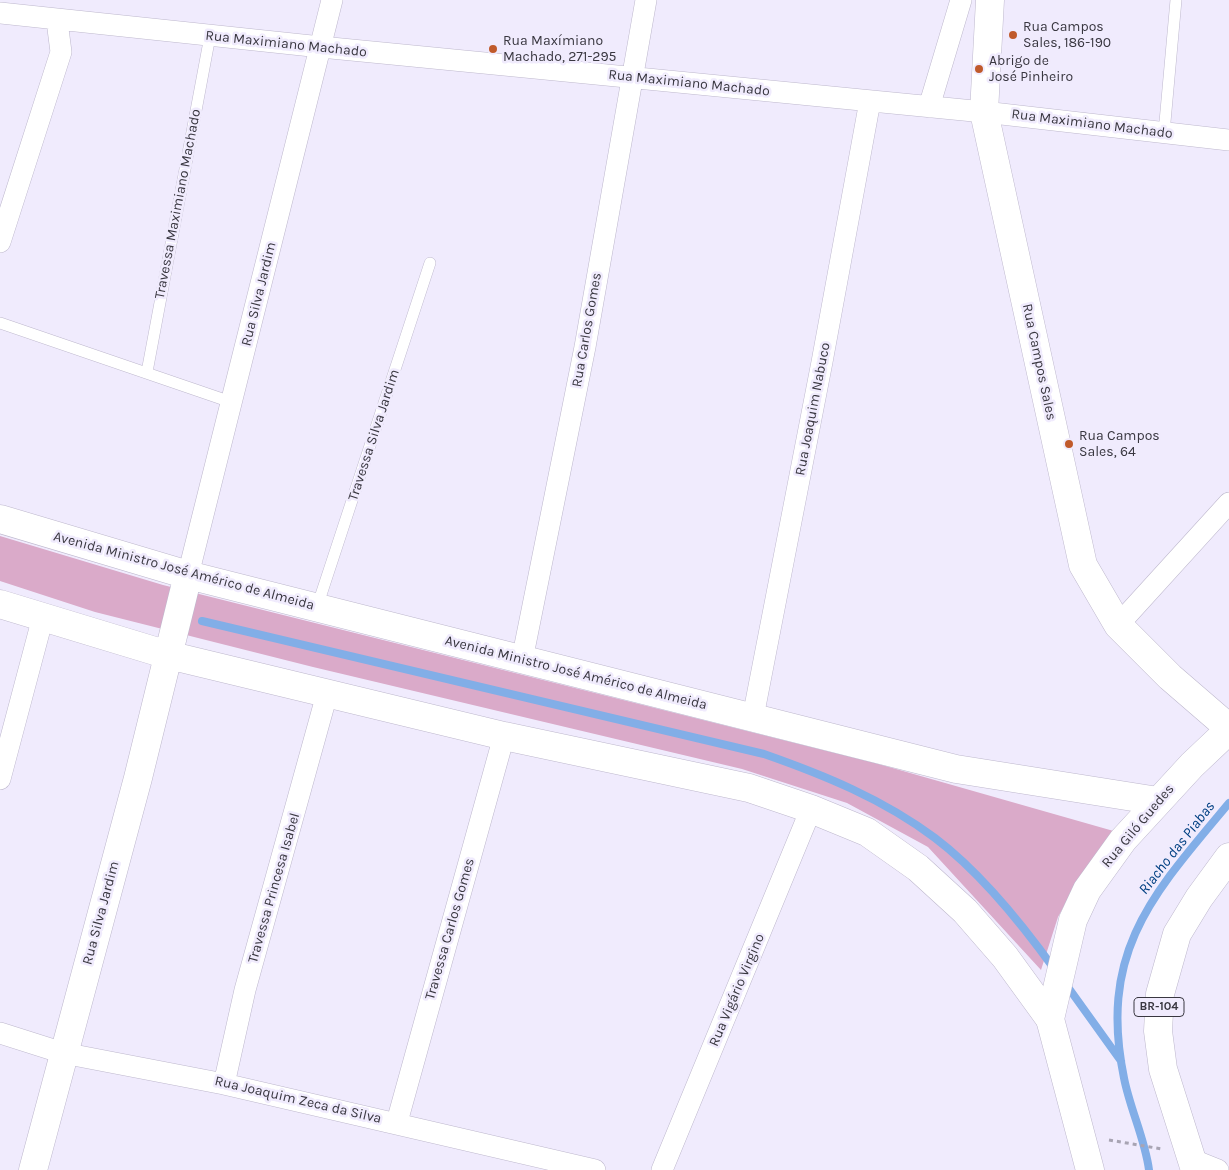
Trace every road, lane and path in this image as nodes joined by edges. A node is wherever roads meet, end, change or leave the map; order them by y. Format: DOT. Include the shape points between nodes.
graph roads {
  1 [pos="332,0"];
  2 [pos="646,0"];
  3 [pos="961,0"];
  4 [pos="990,0"];
  5 [pos="1176,0"];
  6 [pos="0,13"];
  7 [pos="57,21"];
  8 [pos="210,36"];
  9 [pos="321,48"];
  10 [pos="632,78"];
  11 [pos="870,101"];
  12 [pos="929,106"];
  13 [pos="984,112"];
  14 [pos="1164,133"];
  15 [pos="1229,140"];
  16 [pos="0,242"];
  17 [pos="430,263"];
  18 [pos="0,323"];
  19 [pos="147,372"];
  20 [pos="232,402"];
  21 [pos="1229,503"];
  22 [pos="0,519"];
  23 [pos="186,582"];
  24 [pos="0,604"];
  25 [pos="318,607"];
  26 [pos="44,617"];
  27 [pos="1118,625"];
  28 [pos="169,649"];
  29 [pos="522,660"];
  30 [pos="328,694"];
  31 [pos="753,717"];
  32 [pos="6,729"];
  33 [pos="1229,729"];
  34 [pos="504,736"];
  35 [pos="0,779"];
  36 [pos="1158,801"];
  37 [pos="812,809"];
  38 [pos="1229,857"];
  39 [pos="1050,1019"];
  40 [pos="0,1034"];
  41 [pos="63,1053"];
  42 [pos="224,1084"];
  43 [pos="397,1122"];
  44 [pos="1112,1139"];
  45 [pos="1155,1147"];
  46 [pos="1194,1165"];
  47 [pos="33,1170"];
  48 [pos="596,1170"];
  49 [pos="662,1170"];
  50 [pos="1090,1170"];
  51 [pos="1218,1170"];
  1 -- 9 [label="street, Rua Silva Jardim"];
  2 -- 10 [label="street, Rua Carlos Gomes"];
  3 -- 12 [label="street"];
  4 -- 13 [label="main road, Rua Campos Sales"];
  5 -- 14 [label="lane"];
  6 -- 7 [label="street, Rua Maximiano Machado"];
  7 -- 8 [label="street, Rua Maximiano Machado"];
  7 -- 16 [label="street" via="61,52"];
  8 -- 9 [label="street, Rua Maximiano Machado"];
  8 -- 19 [label="lane, Travessa Maximiano Machado"];
  9 -- 10 [label="street, Rua Maximiano Machado"];
  9 -- 20 [label="street, Rua Silva Jardim"];
  10 -- 11 [label="street, Rua Maximiano Machado"];
  10 -- 29 [label="street, Rua Carlos Gomes" via="585,347"];
  11 -- 12 [label="street, Rua Maximiano Machado"];
  11 -- 31 [label="street, Rua Joaquim Nabuco"];
  12 -- 13 [label="street, Rua Maximiano Machado"];
  13 -- 14 [label="street, Rua Maximiano Machado"];
  13 -- 27 [label="main road, Rua Campos Sales" via="1083,565"];
  14 -- 15 [label="street, Rua Maximiano Machado"];
  17 -- 25 [label="lane, Travessa Silva Jardim"];
  18 -- 19 [label="lane"];
  19 -- 20 [label="lane"];
  20 -- 23 [label="street, Rua Silva Jardim"];
  21 -- 27 [label="street"];
  22 -- 23 [label="main road, Avenida Ministro José Américo de Almeida"];
  23 -- 25 [label="main road, Avenida Ministro José Américo de Almeida"];
  23 -- 28 [label="main road, Rua Silva Jardim"];
  24 -- 26 [label="main road"];
  25 -- 29 [label="main road, Avenida Ministro José Américo de Almeida"];
  26 -- 28 [label="main road"];
  26 -- 32 [label="street"];
  27 -- 33 [label="main road, Rua Campos Sales"];
  28 -- 30 [label="main road"];
  28 -- 41 [label="main road, Rua Silva Jardim" via="138,778"];
  29 -- 31 [label="main road, Avenida Ministro José Américo de Almeida"];
  30 -- 34 [label="main road"];
  30 -- 42 [label="street, Travessa Princesa Isabel" via="245,990"];
  31 -- 36 [label="main road, Avenida Ministro José Américo de Almeida" via="956,769"];
  32 -- 35 [label="street"];
  33 -- 36 [label="main road, Rua Giló Guedes"];
  34 -- 37 [label="main road" via="749,788"];
  34 -- 43 [label="street, Travessa Carlos Gomes"];
  36 -- 39 [label="main road, Rua Giló Guedes" via="1123,840 1087,890 1073,920"];
  37 -- 39 [label="main road" via="867,832 918,868 966,912"];
  37 -- 49 [label="street, Rua Vigário Virgino"];
  38 -- 46 [label="main road, BR-104" via="1177,934 1160,994 1158,1031 1163,1069"];
  39 -- 50 [label="main road, Rua Giló Guedes"];
  40 -- 41 [label="street, Rua Joaquim Zeca da Silva"];
  41 -- 42 [label="street, Rua Joaquim Zeca da Silva"];
  41 -- 47 [label="main road, Rua Silva Jardim"];
  42 -- 43 [label="street, Rua Joaquim Zeca da Silva"];
  43 -- 48 [label="street, Rua Joaquim Zeca da Silva"];
  44 -- 45 [label="path"];
  46 -- 51 [label="street"];
}
